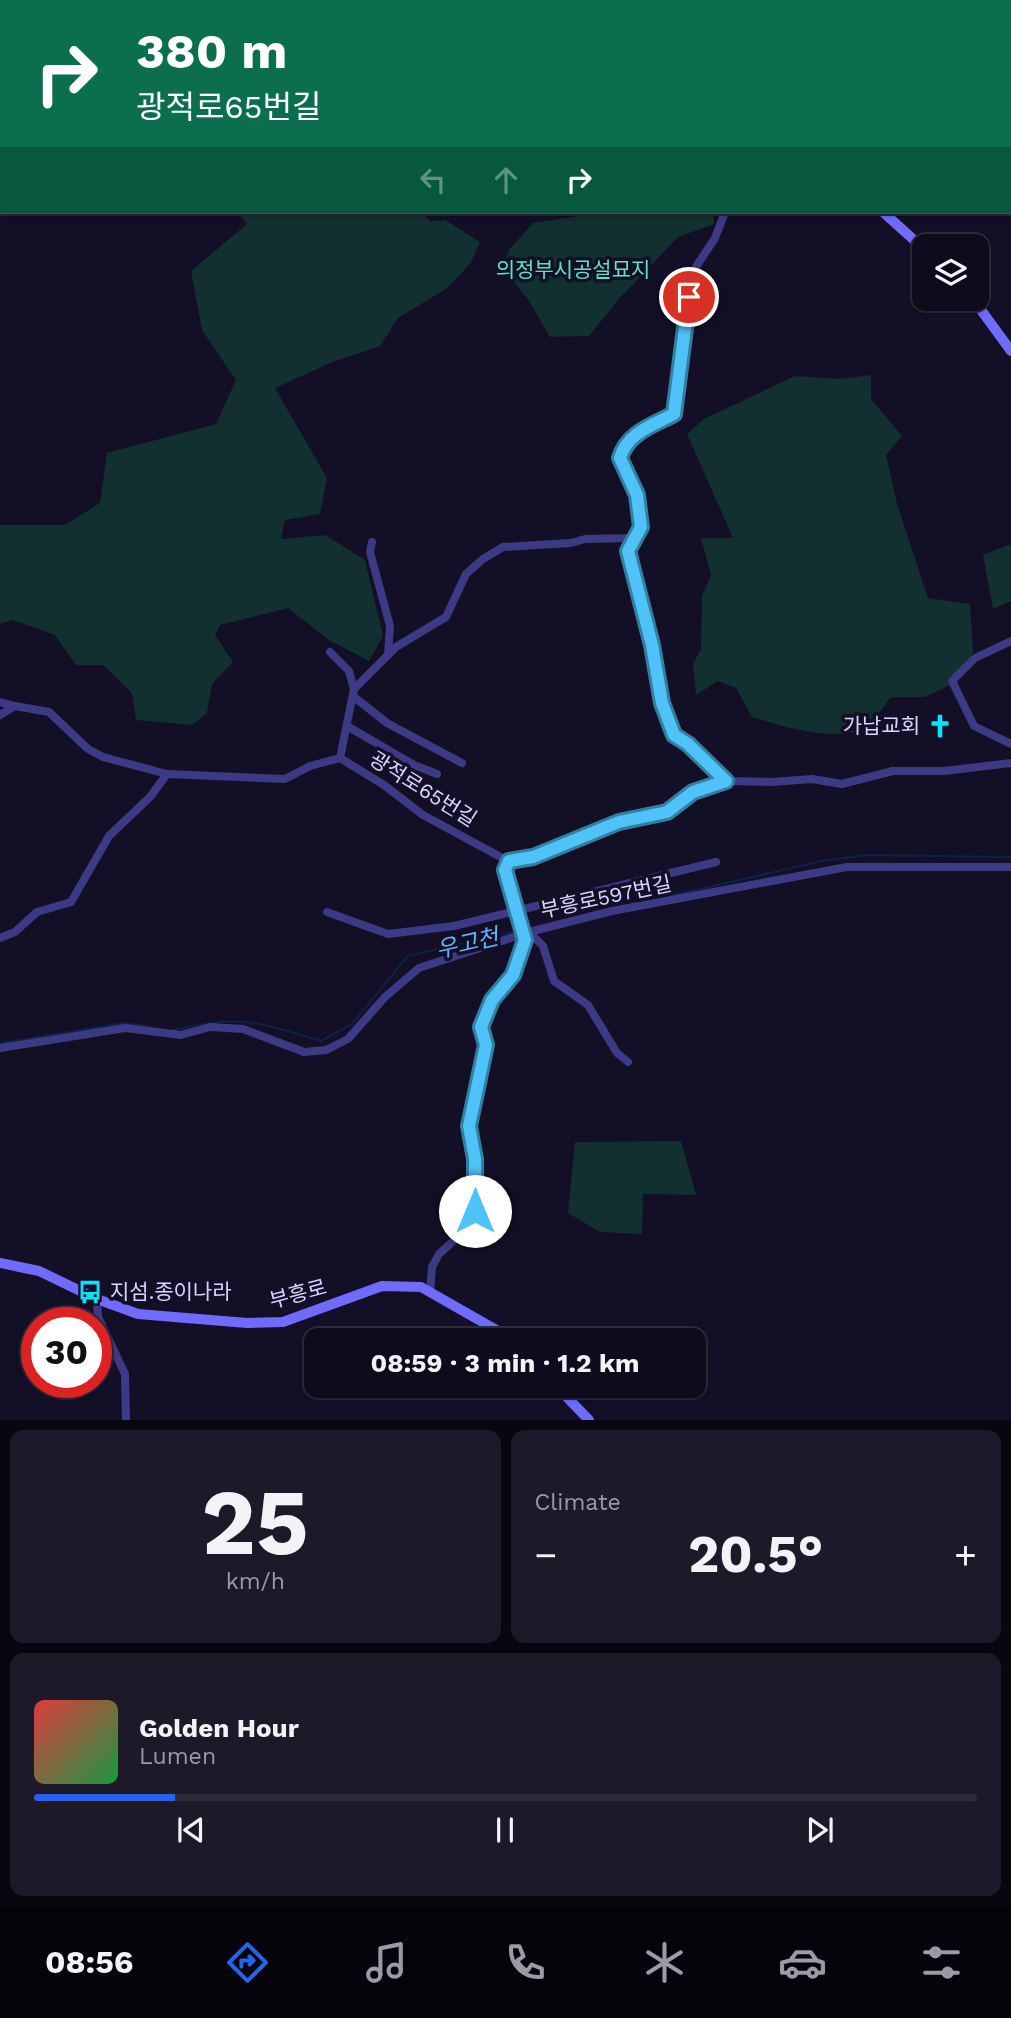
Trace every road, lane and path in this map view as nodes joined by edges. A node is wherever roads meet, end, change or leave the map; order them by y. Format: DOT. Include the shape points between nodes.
graph roads {
  1 [pos="724,214"];
  2 [pos="885,214"];
  3 [pos="912,238"];
  4 [pos="982,311"];
  5 [pos="1008,345"];
  6 [pos="636,538"];
  7 [pos="372,542"];
  8 [pos="1011,641"];
  9 [pos="330,652"];
  10 [pos="388,655"];
  11 [pos="353,693"];
  12 [pos="0,702"];
  13 [pos="15,706"];
  14 [pos="0,715"];
  15 [pos="346,726"];
  16 [pos="1011,744"];
  17 [pos="340,758"];
  18 [pos="462,763"];
  19 [pos="1011,763"];
  20 [pos="167,774"];
  21 [pos="437,774"];
  22 [pos="726,781"];
  23 [pos="509,861"];
  24 [pos="716,862"];
  25 [pos="1011,867"];
  26 [pos="516,910"];
  27 [pos="327,912"];
  28 [pos="525,932"];
  29 [pos="0,938"];
  30 [pos="0,1048"];
  31 [pos="628,1062"];
  32 [pos="0,1263"];
  33 [pos="430,1292"];
  34 [pos="97,1299"];
  35 [pos="493,1328"];
  36 [pos="568,1398"];
  37 [pos="126,1419"];
  38 [pos="589,1419"];
  1 -- 6 [label="street" via="715,239 692,273 674,414 636,434 620,458 637,495 641,527"];
  2 -- 3 [label="main road"];
  4 -- 5 [label="main road"];
  6 -- 10 [label="street" via="503,547 466,574 446,617"];
  6 -- 22 [label="street" via="628,551 662,703 674,735"];
  7 -- 10 [label="street" via="370,552 390,626"];
  8 -- 16 [label="street" via="975,659 952,681 974,726"];
  9 -- 11 [label="street" via="349,671"];
  10 -- 11 [label="street"];
  11 -- 15 [label="street, 광적로65번길"];
  11 -- 18 [label="street" via="387,723"];
  12 -- 13 [label="street"];
  13 -- 14 [label="street"];
  13 -- 20 [label="street, 광적로65번길" via="48,712 103,757"];
  15 -- 17 [label="street, 광적로65번길"];
  15 -- 21 [label="street, 광적로65번길"];
  17 -- 20 [label="street, 광적로65번길" via="285,779"];
  17 -- 23 [label="street, 광적로65번길" via="423,815"];
  19 -- 22 [label="street" via="893,771 842,784 812,779"];
  20 -- 29 [label="street" via="109,836 71,902 37,912 15,932"];
  22 -- 23 [label="street" via="693,792 667,812 619,822 533,857"];
  23 -- 26 [label="street" via="505,870"];
  24 -- 26 [label="street"];
  25 -- 28 [label="street, 부흥로597번길" via="847,867"];
  26 -- 27 [label="street" via="454,926 388,934"];
  26 -- 28 [label="street"];
  28 -- 30 [label="street, 부흥로597번길" via="419,968 385,997 348,1039 326,1050 304,1052 243,1029 209,1027 181,1035 125,1028"];
  28 -- 31 [label="street" via="543,946 554,981 588,1005 617,1053"];
  28 -- 33 [label="street" via="513,975 492,1000 481,1027 486,1045 469,1126 475,1159 475,1211 469,1227 439,1254 432,1267"];
  32 -- 34 [label="main road, 부흥로" via="39,1271"];
  33 -- 34 [label="main road, 부흥로" via="421,1287 382,1286 283,1322 247,1323 138,1314"];
  33 -- 35 [label="main road, 부흥로"];
  34 -- 37 [label="street" via="98,1317 125,1374"];
  36 -- 38 [label="main road"];
}
